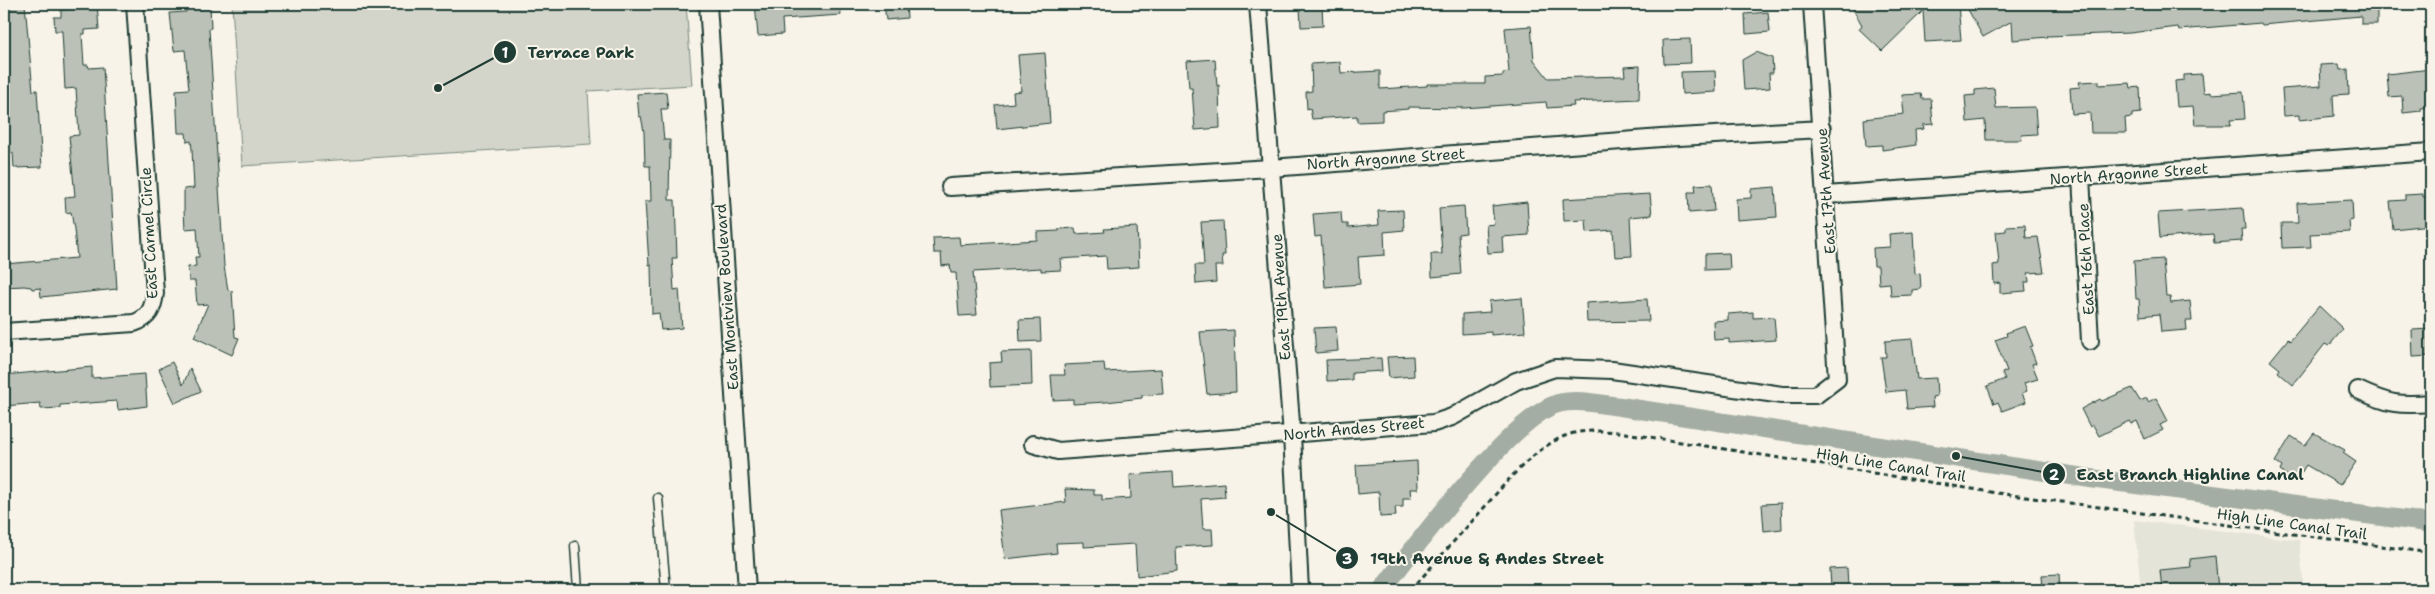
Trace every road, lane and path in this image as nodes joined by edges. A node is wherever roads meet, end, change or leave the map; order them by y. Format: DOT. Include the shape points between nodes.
graph roads {
  1 [pos="135,4"];
  2 [pos="708,4"];
  3 [pos="1258,4"];
  4 [pos="1812,4"];
  5 [pos="1822,129"];
  6 [pos="2431,152"];
  7 [pos="1271,168"];
  8 [pos="2081,177"];
  9 [pos="950,187"];
  10 [pos="1826,195"];
  11 [pos="4,332"];
  12 [pos="2090,341"];
  13 [pos="1837,379"];
  14 [pos="2358,390"];
  15 [pos="2431,404"];
  16 [pos="1292,435"];
  17 [pos="1033,444"];
  18 [pos="658,498"];
  19 [pos="575,546"];
  20 [pos="2431,553"];
  21 [pos="578,590"];
  22 [pos="666,590"];
  23 [pos="747,590"];
  24 [pos="1300,590"];
  25 [pos="1412,590"];
  1 -- 11 [label="street, East Carmel Circle" via="154,305 148,316 134,323"];
  2 -- 23 [label="street, East Montview Boulevard"];
  3 -- 7 [label="street, East 19th Avenue"];
  4 -- 5 [label="street, East 17th Avenue"];
  5 -- 7 [label="street, North Argonne Street"];
  5 -- 10 [label="street, East 17th Avenue"];
  6 -- 8 [label="street, North Argonne Street"];
  7 -- 9 [label="street, North Argonne Street"];
  7 -- 16 [label="street, East 19th Avenue"];
  8 -- 10 [label="street, North Argonne Street"];
  8 -- 12 [label="street, East 16th Place"];
  10 -- 13 [label="street, East 17th Avenue"];
  13 -- 16 [label="street, North Andes Street" via="1816,395 1782,396 1612,370 1555,368 1516,381 1452,417 1434,423"];
  14 -- 15 [label="street" via="2383,402"];
  16 -- 17 [label="street, North Andes Street" via="1058,451"];
  16 -- 24 [label="street, East 19th Avenue"];
  18 -- 22 [label="lane"];
  19 -- 21 [label="lane"];
  20 -- 25 [label="path, High Line Canal Trail" via="2114,511 1594,431 1578,432 1555,441 1526,464"];
}
